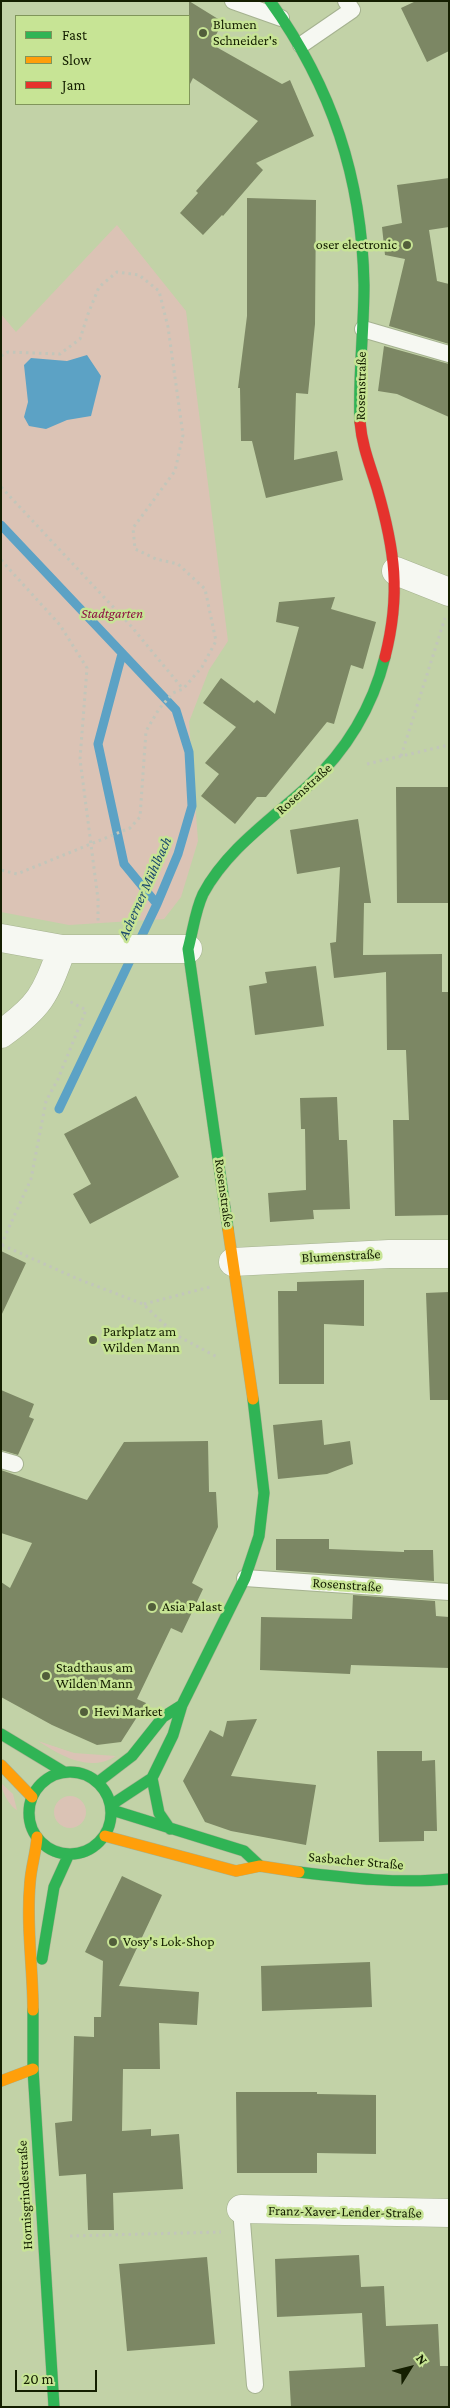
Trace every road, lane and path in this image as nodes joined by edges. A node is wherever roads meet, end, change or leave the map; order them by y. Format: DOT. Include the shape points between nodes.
graph roads {
  1 [pos="233,1"];
  2 [pos="270,1"];
  3 [pos="346,1"];
  4 [pos="285,20"];
  5 [pos="301,46"];
  6 [pos="363,329"];
  7 [pos="449,354"];
  8 [pos="1,356"];
  9 [pos="1,487"];
  10 [pos="1,560"];
  11 [pos="396,571"];
  12 [pos="447,604"];
  13 [pos="183,689"];
  14 [pos="449,745"];
  15 [pos="401,756"];
  16 [pos="327,770"];
  17 [pos="90,844"];
  18 [pos="1,870"];
  19 [pos="1,938"];
  20 [pos="107,948"];
  21 [pos="62,949"];
  22 [pos="188,949"];
  23 [pos="46,989"];
  24 [pos="1,1034"];
  25 [pos="2,1245"];
  26 [pos="449,1254"];
  27 [pos="234,1271"];
  28 [pos="143,1304"];
  29 [pos="247,1360"];
  30 [pos="245,1578"];
  31 [pos="449,1592"];
  32 [pos="182,1705"];
  33 [pos="1,1734"];
  34 [pos="1,1765"];
  35 [pos="64,1772"];
  36 [pos="152,1778"];
  37 [pos="98,1782"];
  38 [pos="32,1797"];
  39 [pos="111,1808"];
  40 [pos="170,1830"];
  41 [pos="105,1836"];
  42 [pos="37,1837"];
  43 [pos="69,1854"];
  44 [pos="260,1866"];
  45 [pos="449,1880"];
  46 [pos="33,1981"];
  47 [pos="33,2069"];
  48 [pos="1,2081"];
  49 [pos="449,2213"];
  50 [pos="242,2221"];
  51 [pos="42,2239"];
  52 [pos="255,2385"];
  53 [pos="54,2407"];
  1 -- 4 [label="lane"];
  2 -- 4 [label="street, Rosenstraße"];
  3 -- 5 [label="lane" via="352,10"];
  4 -- 5 [label="street, Rosenstraße"];
  5 -- 6 [label="street, Rosenstraße" via="323,87 353,183 363,264"];
  6 -- 7 [label="lane"];
  6 -- 11 [label="street, Rosenstraße" via="358,385 361,441 378,490"];
  8 -- 13 [label="path" via="8,352 60,354 67,349 80,339 99,287 117,272 139,275 159,291 168,327 183,435 175,471 134,528 134,549 178,564 205,589 216,640 202,667"];
  9 -- 13 [label="path" via="131,626"];
  10 -- 17 [label="path" via="60,625 87,668 80,759"];
  11 -- 12 [label="street"];
  11 -- 16 [label="street, Rosenstraße" via="393,616 382,672 351,742"];
  12 -- 15 [label="path"];
  13 -- 17 [label="path" via="158,709 146,731 140,817 130,828"];
  14 -- 15 [label="path"];
  15 -- 16 [label="path" via="346,769"];
  16 -- 22 [label="street, Rosenstraße" via="226,860 203,896"];
  17 -- 18 [label="path" via="17,874"];
  17 -- 20 [label="path"];
  19 -- 21 [label="street"];
  20 -- 21 [label="street"];
  20 -- 22 [label="street"];
  21 -- 23 [label="street"];
  22 -- 27 [label="street, Rosenstraße"];
  23 -- 24 [label="street" via="40,1001"];
  23 -- 25 [label="path" via="86,1010 46,1101 32,1179"];
  25 -- 28 [label="path"];
  26 -- 27 [label="street, Blumenstraße" via="389,1254"];
  27 -- 28 [label="path"];
  27 -- 29 [label="street, Rosenstraße"];
  28 -- 29 [label="path" via="176,1335 222,1359"];
  29 -- 30 [label="street, Rosenstraße" via="264,1492 259,1536"];
  30 -- 31 [label="lane, Rosenstraße"];
  30 -- 32 [label="street, Rosenstraße"];
  32 -- 36 [label="street, Rosenstraße" via="173,1735"];
  32 -- 37 [label="street, Rosenstraße" via="164,1717 132,1756"];
  33 -- 35 [label="street"];
  34 -- 38 [label="street"];
  35 -- 37 [label="street" via="88,1775"];
  35 -- 38 [label="street" via="41,1783"];
  36 -- 39 [label="street"];
  36 -- 40 [label="street" via="159,1813"];
  37 -- 39 [label="street" via="108,1796"];
  38 -- 42 [label="street" via="30,1822"];
  39 -- 40 [label="street"];
  39 -- 41 [label="street"];
  40 -- 44 [label="street" via="244,1851"];
  41 -- 43 [label="street" via="85,1852"];
  41 -- 44 [label="street, Sasbacher Straße" via="236,1871"];
  42 -- 43 [label="street" via="48,1847"];
  42 -- 46 [label="street, Hornisgrindestraße" via="30,1882 29,1957"];
  43 -- 46 [label="street, Hornisgrindestraße" via="54,1887 42,1958"];
  44 -- 45 [label="street, Sasbacher Straße" via="331,1876"];
  46 -- 47 [label="street, Hornisgrindestraße"];
  47 -- 48 [label="street"];
  47 -- 51 [label="street, Hornisgrindestraße"];
  49 -- 50 [label="street, Franz-Xaver-Lender-Straße"];
  50 -- 51 [label="path"];
  50 -- 52 [label="lane"];
  51 -- 53 [label="street, Hornisgrindestraße"];
}
